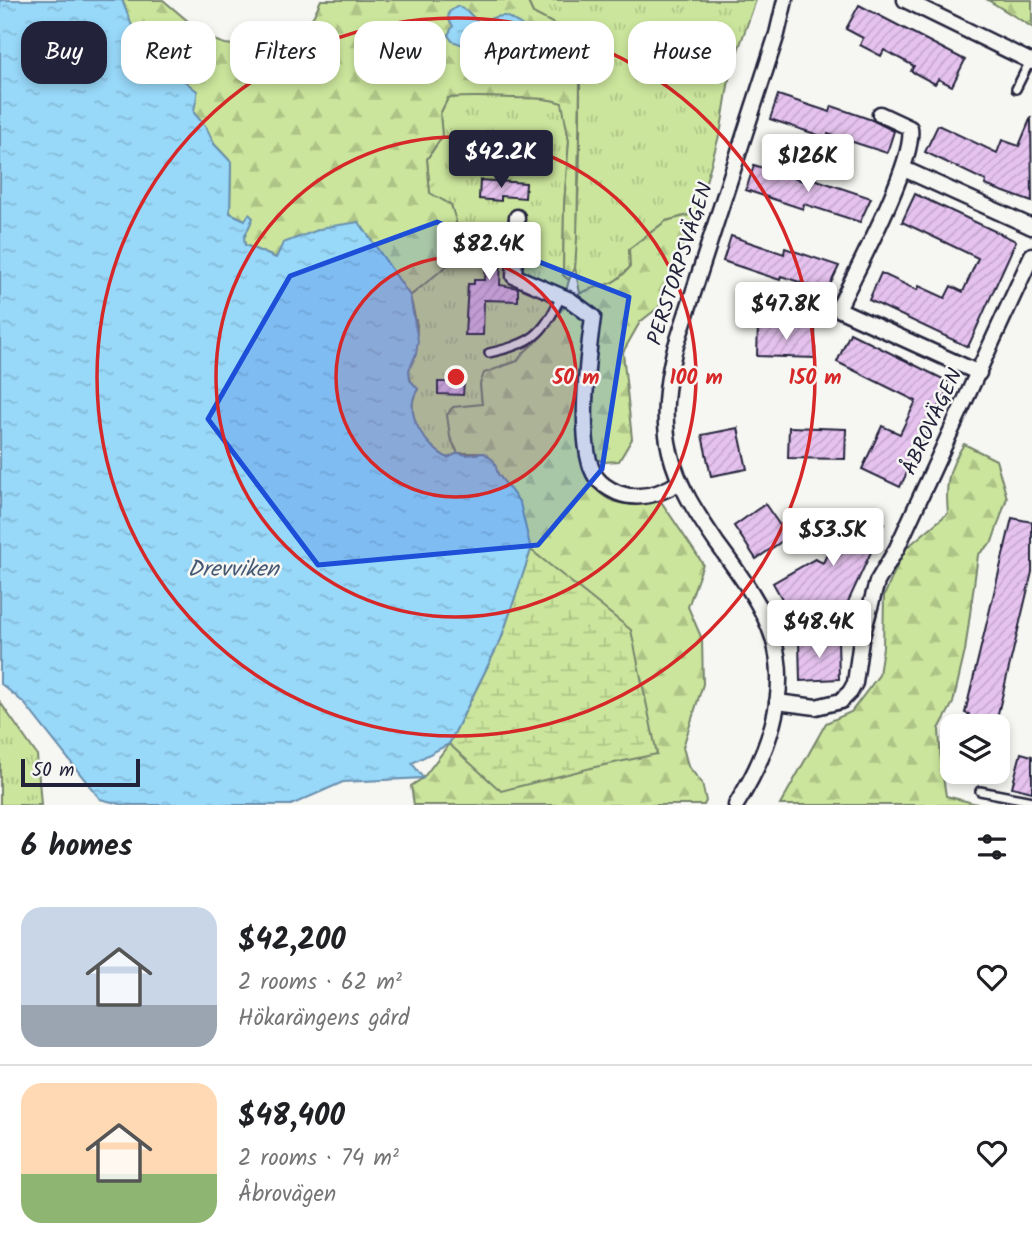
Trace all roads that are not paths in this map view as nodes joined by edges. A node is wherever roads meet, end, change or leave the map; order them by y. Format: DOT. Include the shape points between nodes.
graph roads {
  1 [pos="785,0"];
  2 [pos="905,0"];
  3 [pos="1031,62"];
  4 [pos="1016,89"];
  5 [pos="880,114"];
  6 [pos="904,169"];
  7 [pos="517,217"];
  8 [pos="1032,228"];
  9 [pos="1032,255"];
  10 [pos="561,296"];
  11 [pos="489,354"];
  12 [pos="979,373"];
  13 [pos="680,482"];
  14 [pos="777,702"];
  15 [pos="980,791"];
  16 [pos="1032,801"];
  17 [pos="736,805"];
  1 -- 13 [label="street, PERSTORPSVÄGEN" via="667,384 670,454"];
  2 -- 3 [label="street"];
  3 -- 4 [label="lane"];
  5 -- 6 [label="street" via="910,128 912,139"];
  6 -- 8 [label="street"];
  6 -- 12 [label="street" via="838,309"];
  7 -- 10 [label="street" via="514,276"];
  9 -- 12 [label="street, ÅBROVÄGEN"];
  10 -- 11 [label="lane" via="543,330 509,349"];
  10 -- 13 [label="street" via="593,317 585,421 596,477 625,495 655,494"];
  12 -- 14 [label="street, ÅBROVÄGEN" via="877,582 850,692 841,701 816,708"];
  13 -- 14 [label="street, PERSTORPSVÄGEN" via="764,615 777,653"];
  14 -- 17 [label="street, PERSTORPSVÄGEN" via="760,764"];
  15 -- 16 [label="lane"];
}
